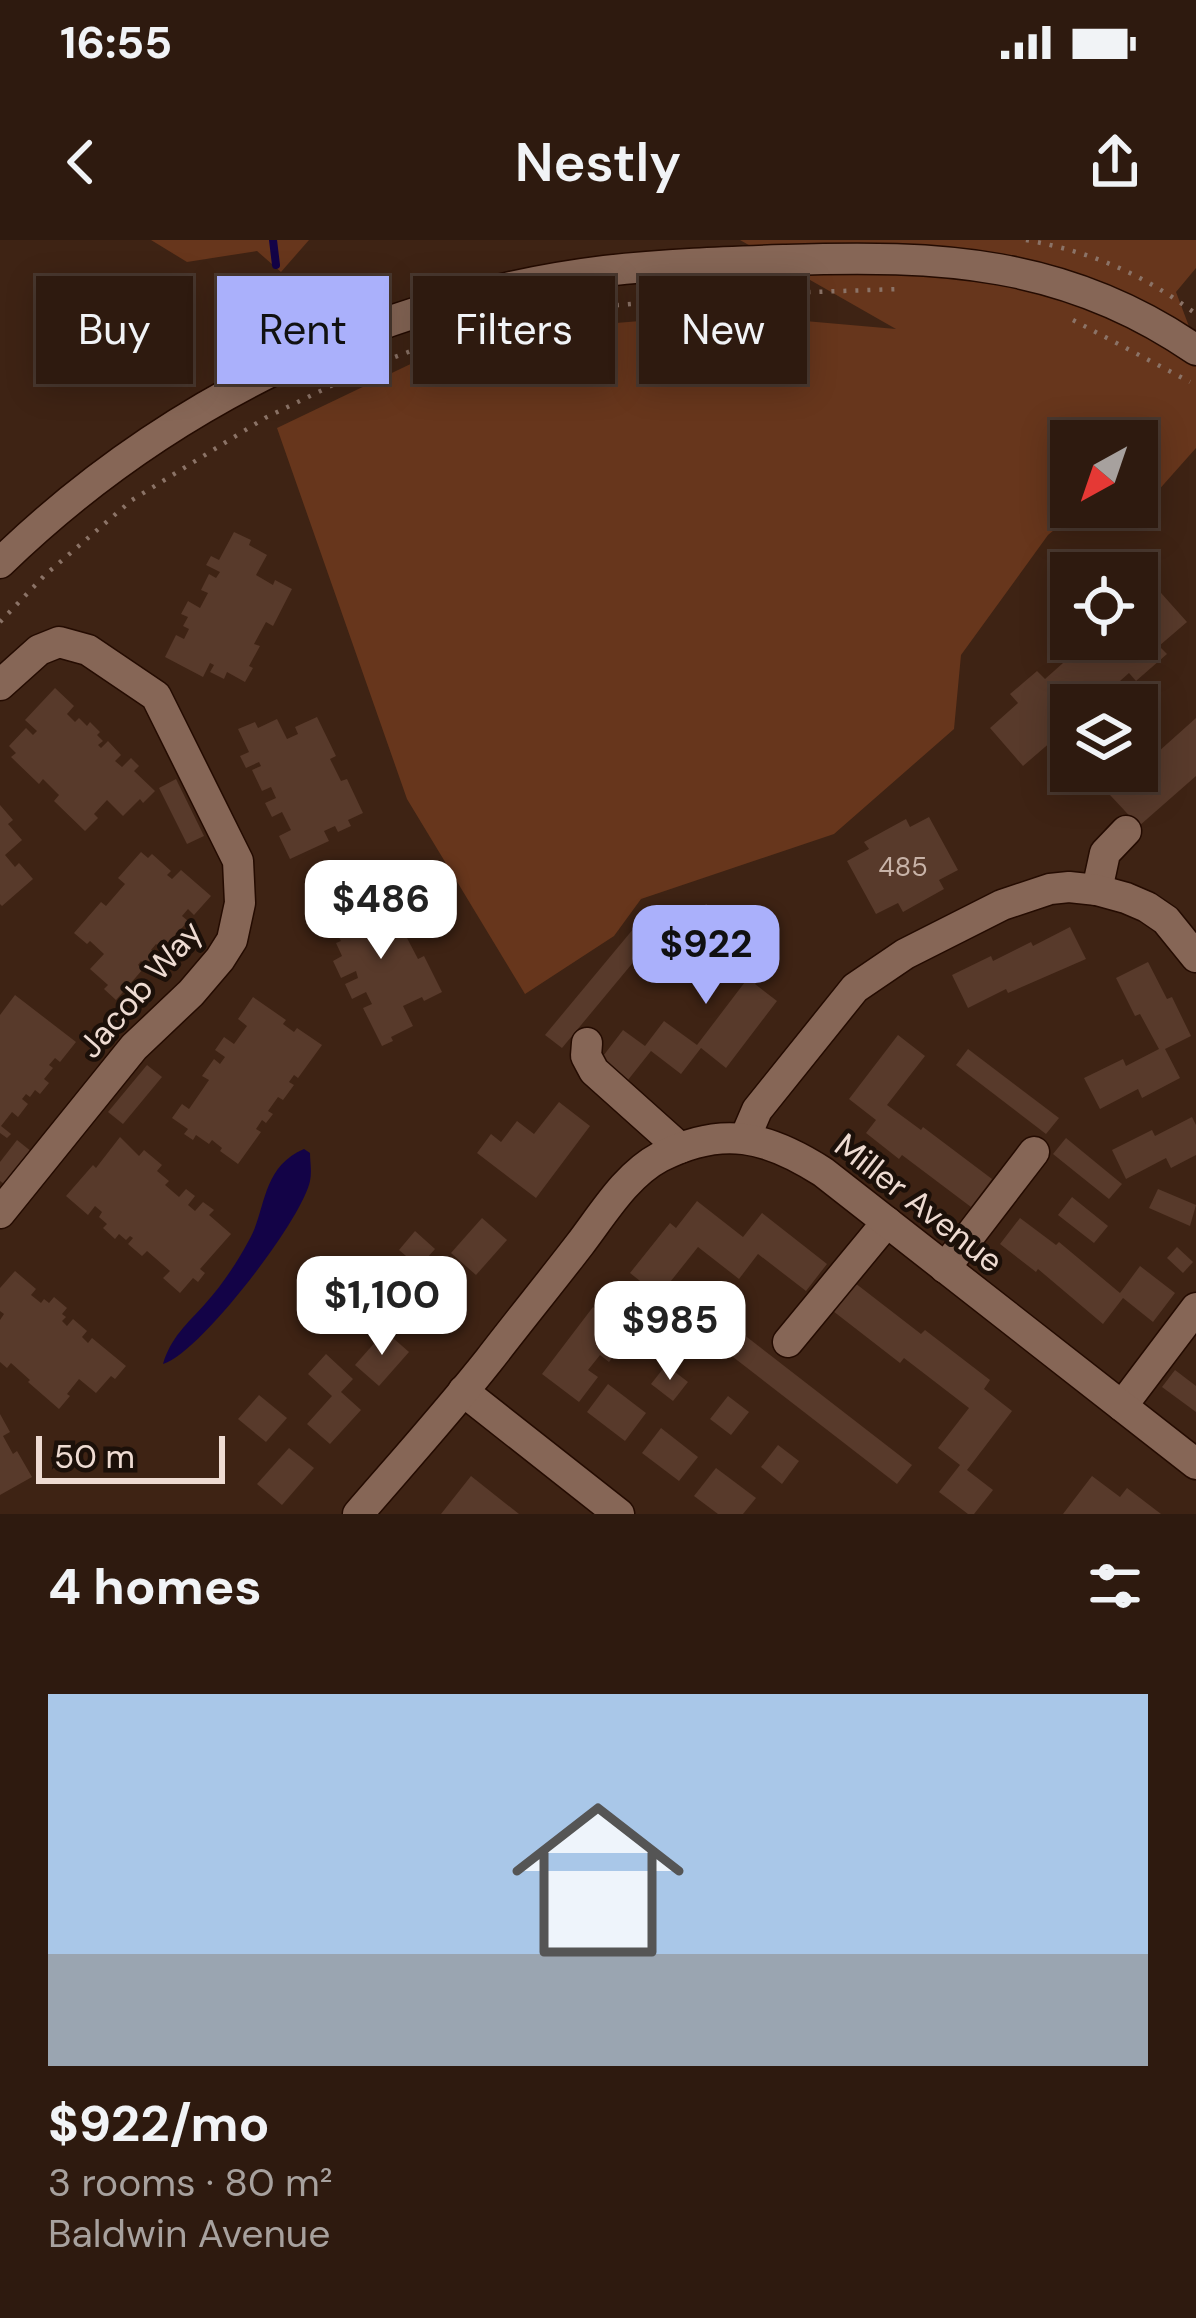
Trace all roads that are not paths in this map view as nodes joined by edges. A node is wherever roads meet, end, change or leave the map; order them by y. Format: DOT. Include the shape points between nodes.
graph roads {
  1 [pos="1026,240"];
  2 [pos="758,251"];
  3 [pos="1024,272"];
  4 [pos="1196,350"];
  5 [pos="0,563"];
  6 [pos="0,685"];
  7 [pos="1126,831"];
  8 [pos="1097,890"];
  9 [pos="1196,957"];
  10 [pos="586,1042"];
  11 [pos="745,1138"];
  12 [pos="680,1148"];
  13 [pos="1034,1152"];
  14 [pos="0,1213"];
  15 [pos="886,1222"];
  16 [pos="945,1268"];
  17 [pos="1196,1308"];
  18 [pos="788,1342"];
  19 [pos="463,1391"];
  20 [pos="1122,1406"];
  21 [pos="1196,1464"];
  22 [pos="358,1514"];
  23 [pos="619,1514"];
  1 -- 3 [label="street"];
  2 -- 3 [label="street"];
  2 -- 5 [label="street" via="456,300 292,360 119,461"];
  3 -- 4 [label="street" via="1118,305"];
  6 -- 14 [label="street, Jacob Way" via="59,642 88,650 156,696 238,861 240,903 220,958 134,1047"];
  7 -- 8 [label="street" via="1105,853"];
  8 -- 9 [label="street" via="1147,907"];
  8 -- 11 [label="street" via="1050,889 1002,904 878,970 814,1037"];
  10 -- 12 [label="street" via="594,1071"];
  11 -- 12 [label="street, Miller Avenue"];
  11 -- 15 [label="street, Miller Avenue" via="797,1155"];
  12 -- 19 [label="street, Miller Avenue" via="629,1181"];
  13 -- 16 [label="street"];
  15 -- 16 [label="street, Miller Avenue"];
  15 -- 18 [label="street"];
  16 -- 20 [label="street, Miller Avenue"];
  17 -- 20 [label="street"];
  19 -- 22 [label="street, Miller Avenue"];
  19 -- 23 [label="street"];
  20 -- 21 [label="street, Miller Avenue"];
}
